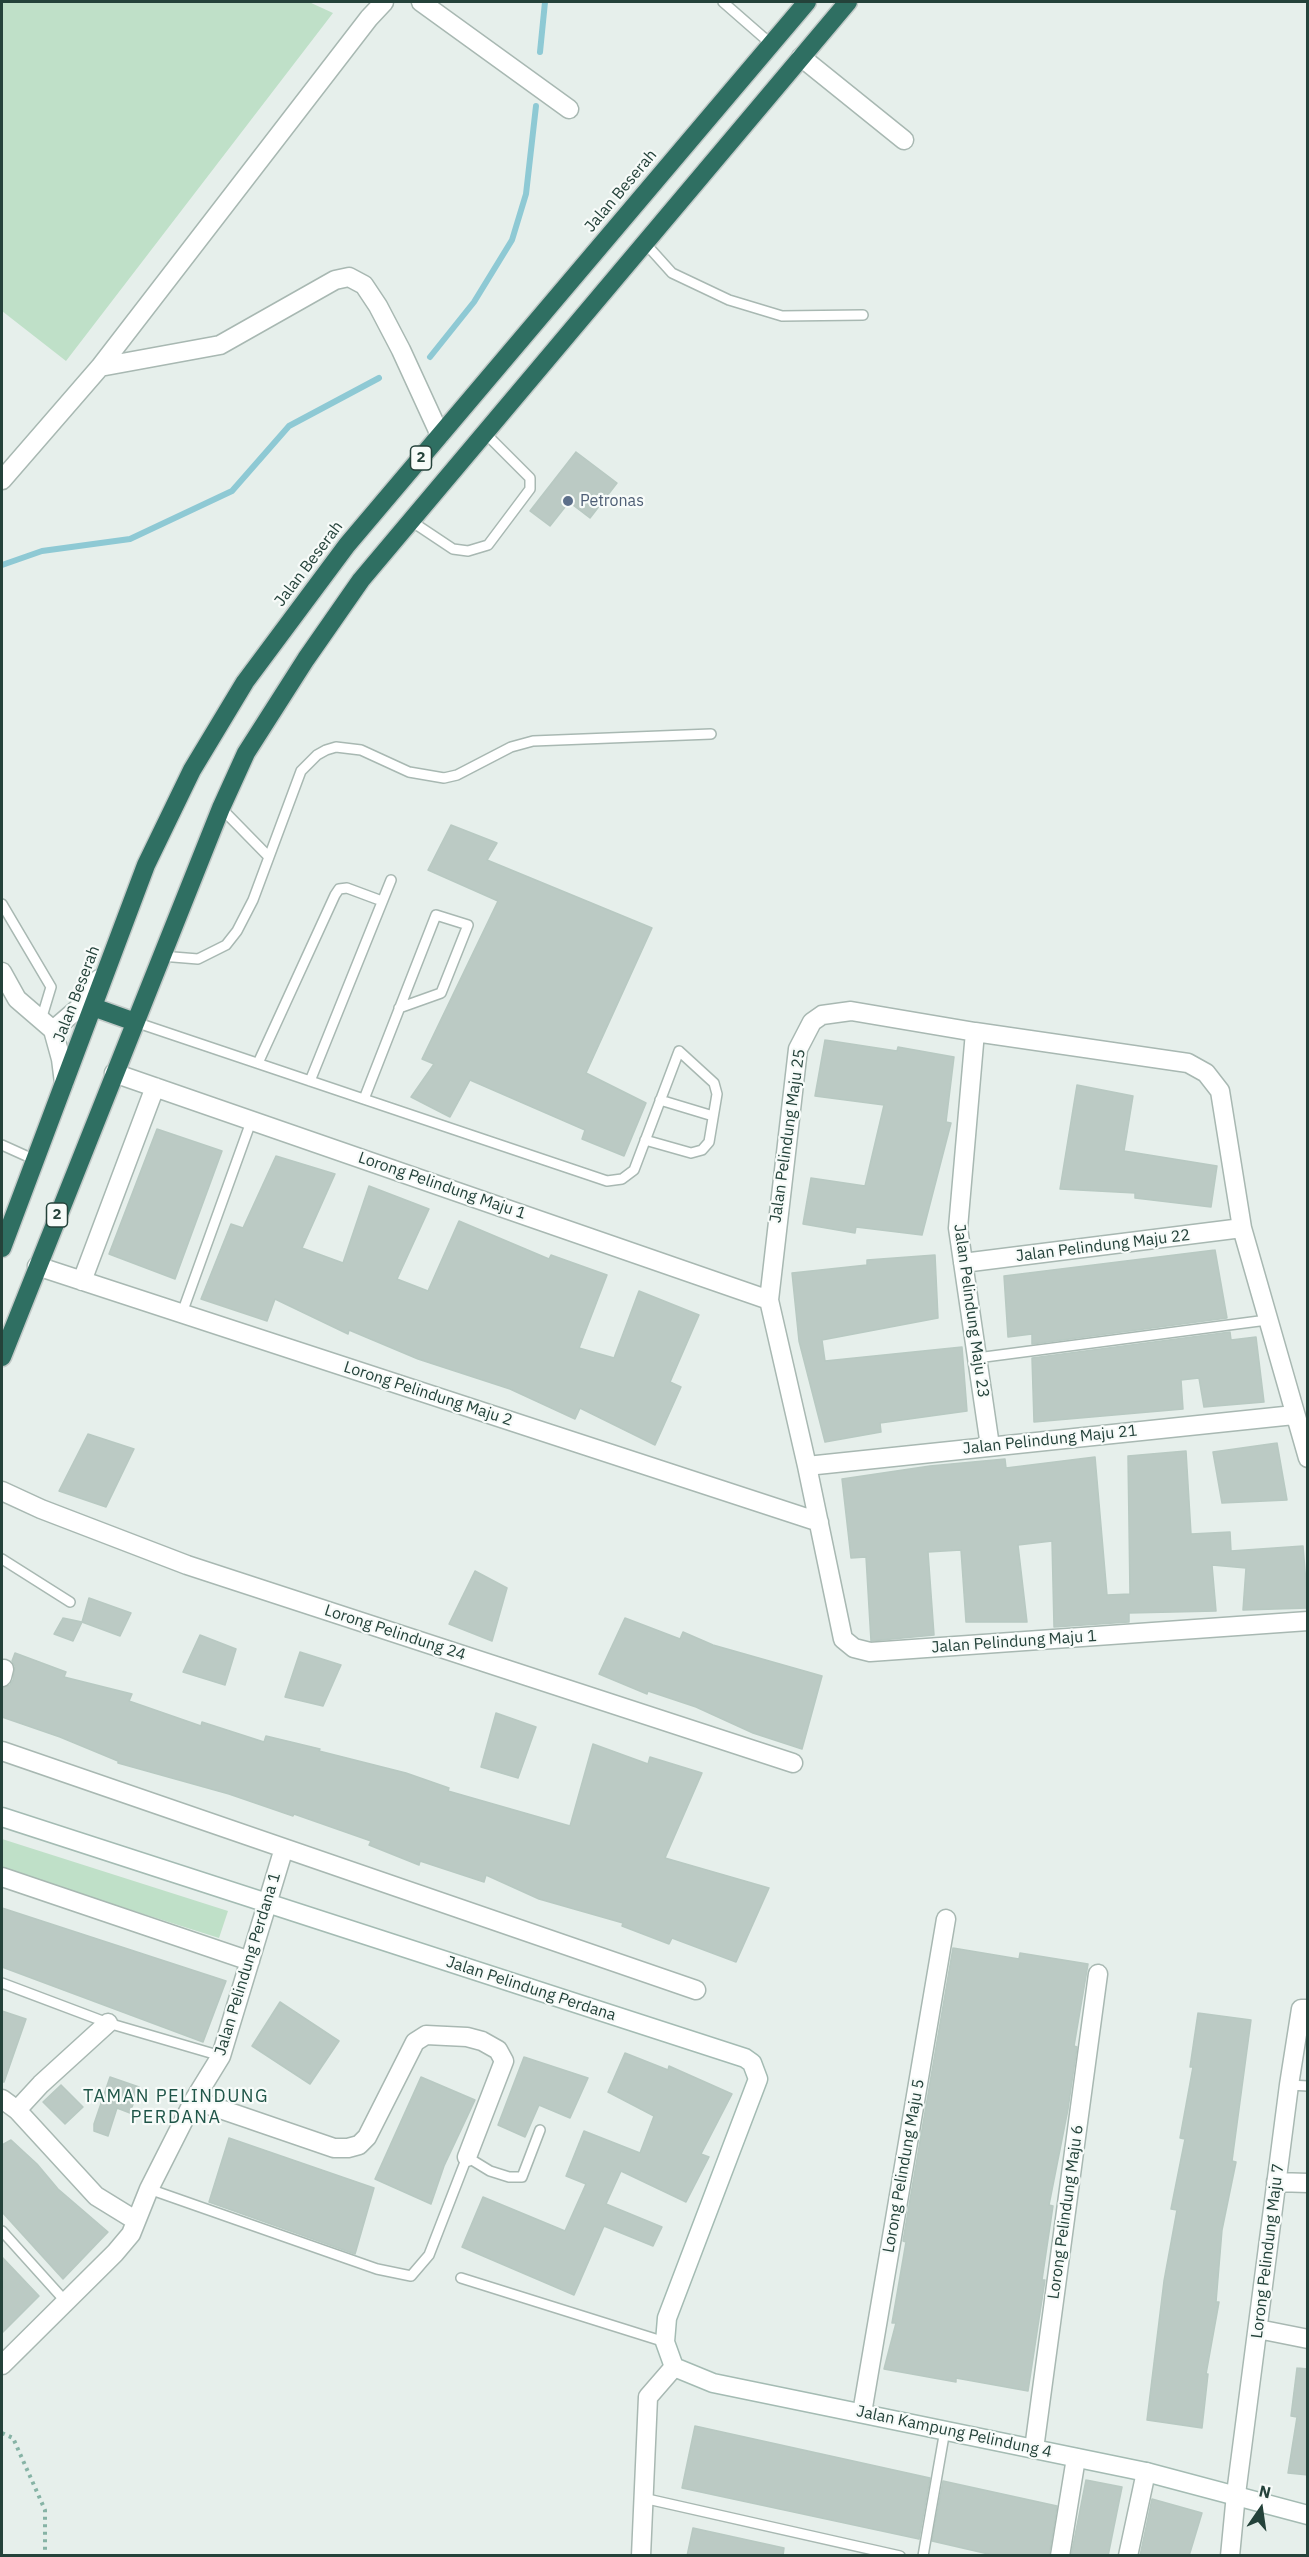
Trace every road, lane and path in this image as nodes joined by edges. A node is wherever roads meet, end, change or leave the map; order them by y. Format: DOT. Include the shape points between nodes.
graph roads {
  1 [pos="384,2"];
  2 [pos="421,2"];
  3 [pos="723,2"];
  4 [pos="807,2"];
  5 [pos="848,2"];
  6 [pos="373,10"];
  7 [pos="771,44"];
  8 [pos="801,57"];
  9 [pos="569,109"];
  10 [pos="904,140"];
  11 [pos="645,243"];
  12 [pos="863,315"];
  13 [pos="100,367"];
  14 [pos="485,433"];
  15 [pos="440,435"];
  16 [pos="2,480"];
  17 [pos="411,522"];
  18 [pos="711,734"];
  19 [pos="221,808"];
  20 [pos="269,857"];
  21 [pos="391,880"];
  22 [pos="382,901"];
  23 [pos="2,904"];
  24 [pos="161,956"];
  25 [pos="109,963"];
  26 [pos="2,972"];
  27 [pos="93,1007"];
  28 [pos="399,1008"];
  29 [pos="135,1022"];
  30 [pos="47,1025"];
  31 [pos="975,1032"];
  32 [pos="258,1063"];
  33 [pos="114,1073"];
  34 [pos="310,1081"];
  35 [pos="64,1083"];
  36 [pos="155,1087"];
  37 [pos="364,1099"];
  38 [pos="660,1100"];
  39 [pos="713,1116"];
  40 [pos="252,1119"];
  41 [pos="645,1140"];
  42 [pos="2,1145"];
  43 [pos="33,1159"];
  44 [pos="1242,1228"];
  45 [pos="2,1248"];
  46 [pos="963,1263"];
  47 [pos="37,1266"];
  48 [pos="82,1281"];
  49 [pos="769,1300"];
  50 [pos="182,1313"];
  51 [pos="1267,1320"];
  52 [pos="2,1357"];
  53 [pos="977,1358"];
  54 [pos="1294,1415"];
  55 [pos="990,1446"];
  56 [pos="1308,1458"];
  57 [pos="807,1466"];
  58 [pos="2,1491"];
  59 [pos="819,1522"];
  60 [pos="2,1559"];
  61 [pos="70,1602"];
  62 [pos="1308,1621"];
  63 [pos="2,1751"];
  64 [pos="793,1763"];
  65 [pos="2,1816"];
  66 [pos="284,1848"];
  67 [pos="2,1877"];
  68 [pos="268,1902"];
  69 [pos="946,1919"];
  70 [pos="250,1961"];
  71 [pos="1098,1974"];
  72 [pos="2,1983"];
  73 [pos="696,1990"];
  74 [pos="1304,2009"];
  75 [pos="108,2023"];
  76 [pos="221,2056"];
  77 [pos="1289,2085"];
  78 [pos="1308,2086"];
  79 [pos="2,2099"];
  80 [pos="194,2100"];
  81 [pos="17,2110"];
  82 [pos="540,2130"];
  83 [pos="467,2157"];
  84 [pos="1276,2182"];
  85 [pos="1308,2183"];
  86 [pos="150,2189"];
  87 [pos="135,2220"];
  88 [pos="2,2230"];
  89 [pos="461,2278"];
  90 [pos="66,2302"];
  91 [pos="1258,2330"];
  92 [pos="1308,2339"];
  93 [pos="665,2342"];
  94 [pos="2,2365"];
  95 [pos="674,2367"];
  96 [pos="862,2413"];
  97 [pos="945,2430"];
  98 [pos="2,2433"];
  99 [pos="1034,2449"];
  100 [pos="1076,2458"];
  101 [pos="1146,2472"];
  102 [pos="1236,2494"];
  103 [pos="643,2498"];
  104 [pos="1308,2515"];
  105 [pos="45,2556"];
  106 [pos="641,2556"];
  107 [pos="900,2556"];
  108 [pos="923,2556"];
  109 [pos="1060,2556"];
  110 [pos="1128,2556"];
  111 [pos="1230,2556"];
  1 -- 6 [label="street"];
  2 -- 9 [label="street"];
  3 -- 7 [label="lane"];
  4 -- 7 [label="highway, Jalan Beserah / 2"];
  5 -- 8 [label="highway, 2"];
  6 -- 13 [label="street"];
  7 -- 15 [label="highway, Jalan Beserah / 2"];
  8 -- 10 [label="street"];
  8 -- 11 [label="highway, 2"];
  11 -- 12 [label="lane" via="672,273 729,300 782,316"];
  11 -- 14 [label="highway, 2"];
  13 -- 15 [label="street" via="220,345 335,280 349,277 363,285 378,306"];
  13 -- 16 [label="street"];
  14 -- 17 [label="highway, 2"];
  14 -- 17 [label="lane" via="530,478 530,489 488,545 468,551 453,549"];
  15 -- 25 [label="highway, Jalan Beserah / 2" via="347,545 244,682 192,770 146,865"];
  17 -- 19 [label="highway, 2" via="361,580 306,658 246,753"];
  18 -- 20 [label="lane" via="533,741 444,778 410,772 361,750 336,747 317,755 301,771"];
  19 -- 20 [label="lane"];
  19 -- 24 [label="highway, 2"];
  20 -- 24 [label="lane" via="246,917 226,945 198,959"];
  21 -- 22 [label="lane"];
  22 -- 32 [label="lane" via="347,888 339,889"];
  22 -- 34 [label="lane"];
  23 -- 30 [label="lane" via="51,987"];
  24 -- 29 [label="highway, 2"];
  25 -- 27 [label="highway, Jalan Beserah / 2"];
  25 -- 30 [label="street" via="81,1006"];
  26 -- 30 [label="street" via="17,999"];
  27 -- 29 [label="highway"];
  27 -- 35 [label="highway, Jalan Beserah / 2"];
  28 -- 28 [label="lane" via="436,915 468,925 441,993"];
  28 -- 37 [label="lane"];
  29 -- 32 [label="lane"];
  29 -- 33 [label="highway, 2"];
  30 -- 35 [label="street" via="61,1059"];
  31 -- 44 [label="street, Jalan Pelindung Maju 25" via="1188,1063 1206,1073 1220,1091"];
  31 -- 46 [label="street, Jalan Pelindung Maju 23" via="959,1191 958,1228"];
  31 -- 49 [label="street, Jalan Pelindung Maju 25" via="851,1011 822,1015 812,1023 798,1049"];
  32 -- 34 [label="lane"];
  33 -- 36 [label="street, Lorong Pelindung Maju 1"];
  33 -- 47 [label="highway, 2"];
  34 -- 37 [label="lane"];
  35 -- 43 [label="highway, Jalan Beserah / 2"];
  36 -- 40 [label="street, Lorong Pelindung Maju 1"];
  36 -- 48 [label="street"];
  37 -- 41 [label="lane" via="607,1181 622,1179 634,1170"];
  38 -- 39 [label="lane"];
  38 -- 39 [label="lane" via="679,1051 714,1083 717,1094"];
  38 -- 41 [label="lane"];
  39 -- 41 [label="lane" via="709,1142 702,1150 691,1153"];
  40 -- 49 [label="street, Lorong Pelindung Maju 1"];
  40 -- 50 [label="lane"];
  42 -- 43 [label="lane"];
  43 -- 45 [label="highway, Jalan Beserah / 2"];
  44 -- 46 [label="street, Jalan Pelindung Maju 22"];
  44 -- 51 [label="street"];
  46 -- 53 [label="street, Jalan Pelindung Maju 23"];
  47 -- 48 [label="street, Lorong Pelindung Maju 2"];
  47 -- 52 [label="highway, 2"];
  48 -- 50 [label="street, Lorong Pelindung Maju 2"];
  49 -- 57 [label="street, Jalan Pelindung Maju 25"];
  50 -- 59 [label="street, Lorong Pelindung Maju 2"];
  51 -- 53 [label="lane"];
  51 -- 54 [label="street"];
  53 -- 55 [label="street, Jalan Pelindung Maju 23"];
  54 -- 55 [label="street, Jalan Pelindung Maju 21"];
  54 -- 56 [label="street"];
  55 -- 57 [label="street, Jalan Pelindung Maju 21"];
  57 -- 59 [label="street, Jalan Pelindung Maju 25"];
  58 -- 64 [label="street, Lorong Pelindung 24" via="187,1565"];
  59 -- 62 [label="street, Jalan Pelindung Maju 1" via="843,1639 854,1648 870,1652"];
  60 -- 61 [label="lane"];
  63 -- 66 [label="street"];
  65 -- 68 [label="street, Jalan Pelindung Perdana"];
  66 -- 68 [label="street, Jalan Pelindung Perdana 1"];
  66 -- 73 [label="street"];
  67 -- 70 [label="street"];
  68 -- 70 [label="street, Jalan Pelindung Perdana 1"];
  68 -- 93 [label="street, Jalan Pelindung Perdana" via="752,2063 758,2079 667,2318"];
  69 -- 96 [label="street, Lorong Pelindung Maju 5"];
  70 -- 76 [label="street, Jalan Pelindung Perdana 1"];
  71 -- 99 [label="street, Lorong Pelindung Maju 6"];
  72 -- 75 [label="lane"];
  74 -- 77 [label="street, Lorong Pelindung Maju 7"];
  75 -- 76 [label="lane"];
  75 -- 81 [label="street"];
  76 -- 80 [label="street, Jalan Pelindung Perdana 1"];
  77 -- 78 [label="lane"];
  77 -- 84 [label="street, Lorong Pelindung Maju 7"];
  79 -- 81 [label="street"];
  80 -- 83 [label="street" via="334,2148 348,2148 367,2137 415,2042 426,2035 467,2037 498,2050 504,2061"];
  80 -- 86 [label="street, Jalan Pelindung Perdana 1"];
  81 -- 87 [label="street" via="96,2196"];
  82 -- 83 [label="lane" via="522,2177 490,2171"];
  83 -- 86 [label="lane" via="429,2255 411,2276 377,2269"];
  84 -- 85 [label="street"];
  84 -- 91 [label="street, Lorong Pelindung Maju 7"];
  86 -- 87 [label="street, Jalan Pelindung Perdana 1"];
  87 -- 90 [label="street, Jalan Pelindung Perdana 1" via="124,2243"];
  88 -- 90 [label="lane"];
  89 -- 93 [label="lane"];
  90 -- 94 [label="street, Jalan Pelindung Perdana 1"];
  91 -- 92 [label="street"];
  91 -- 102 [label="street, Lorong Pelindung Maju 7"];
  93 -- 95 [label="street, Jalan Pelindung Perdana"];
  95 -- 96 [label="street, Jalan Kampung Pelindung 4" via="713,2383"];
  95 -- 103 [label="street" via="648,2397"];
  96 -- 97 [label="street, Jalan Kampung Pelindung 4"];
  97 -- 99 [label="street, Jalan Kampung Pelindung 4"];
  97 -- 108 [label="lane"];
  98 -- 105 [label="path" via="13,2438 45,2510"];
  99 -- 100 [label="street, Jalan Kampung Pelindung 4"];
  100 -- 101 [label="street, Jalan Kampung Pelindung 4"];
  100 -- 109 [label="street"];
  101 -- 102 [label="street, Jalan Kampung Pelindung 4"];
  101 -- 110 [label="street"];
  102 -- 104 [label="street, Jalan Kampung Pelindung 4"];
  102 -- 111 [label="street, Lorong Pelindung Maju 7"];
  103 -- 106 [label="street"];
  103 -- 107 [label="lane"];
}
